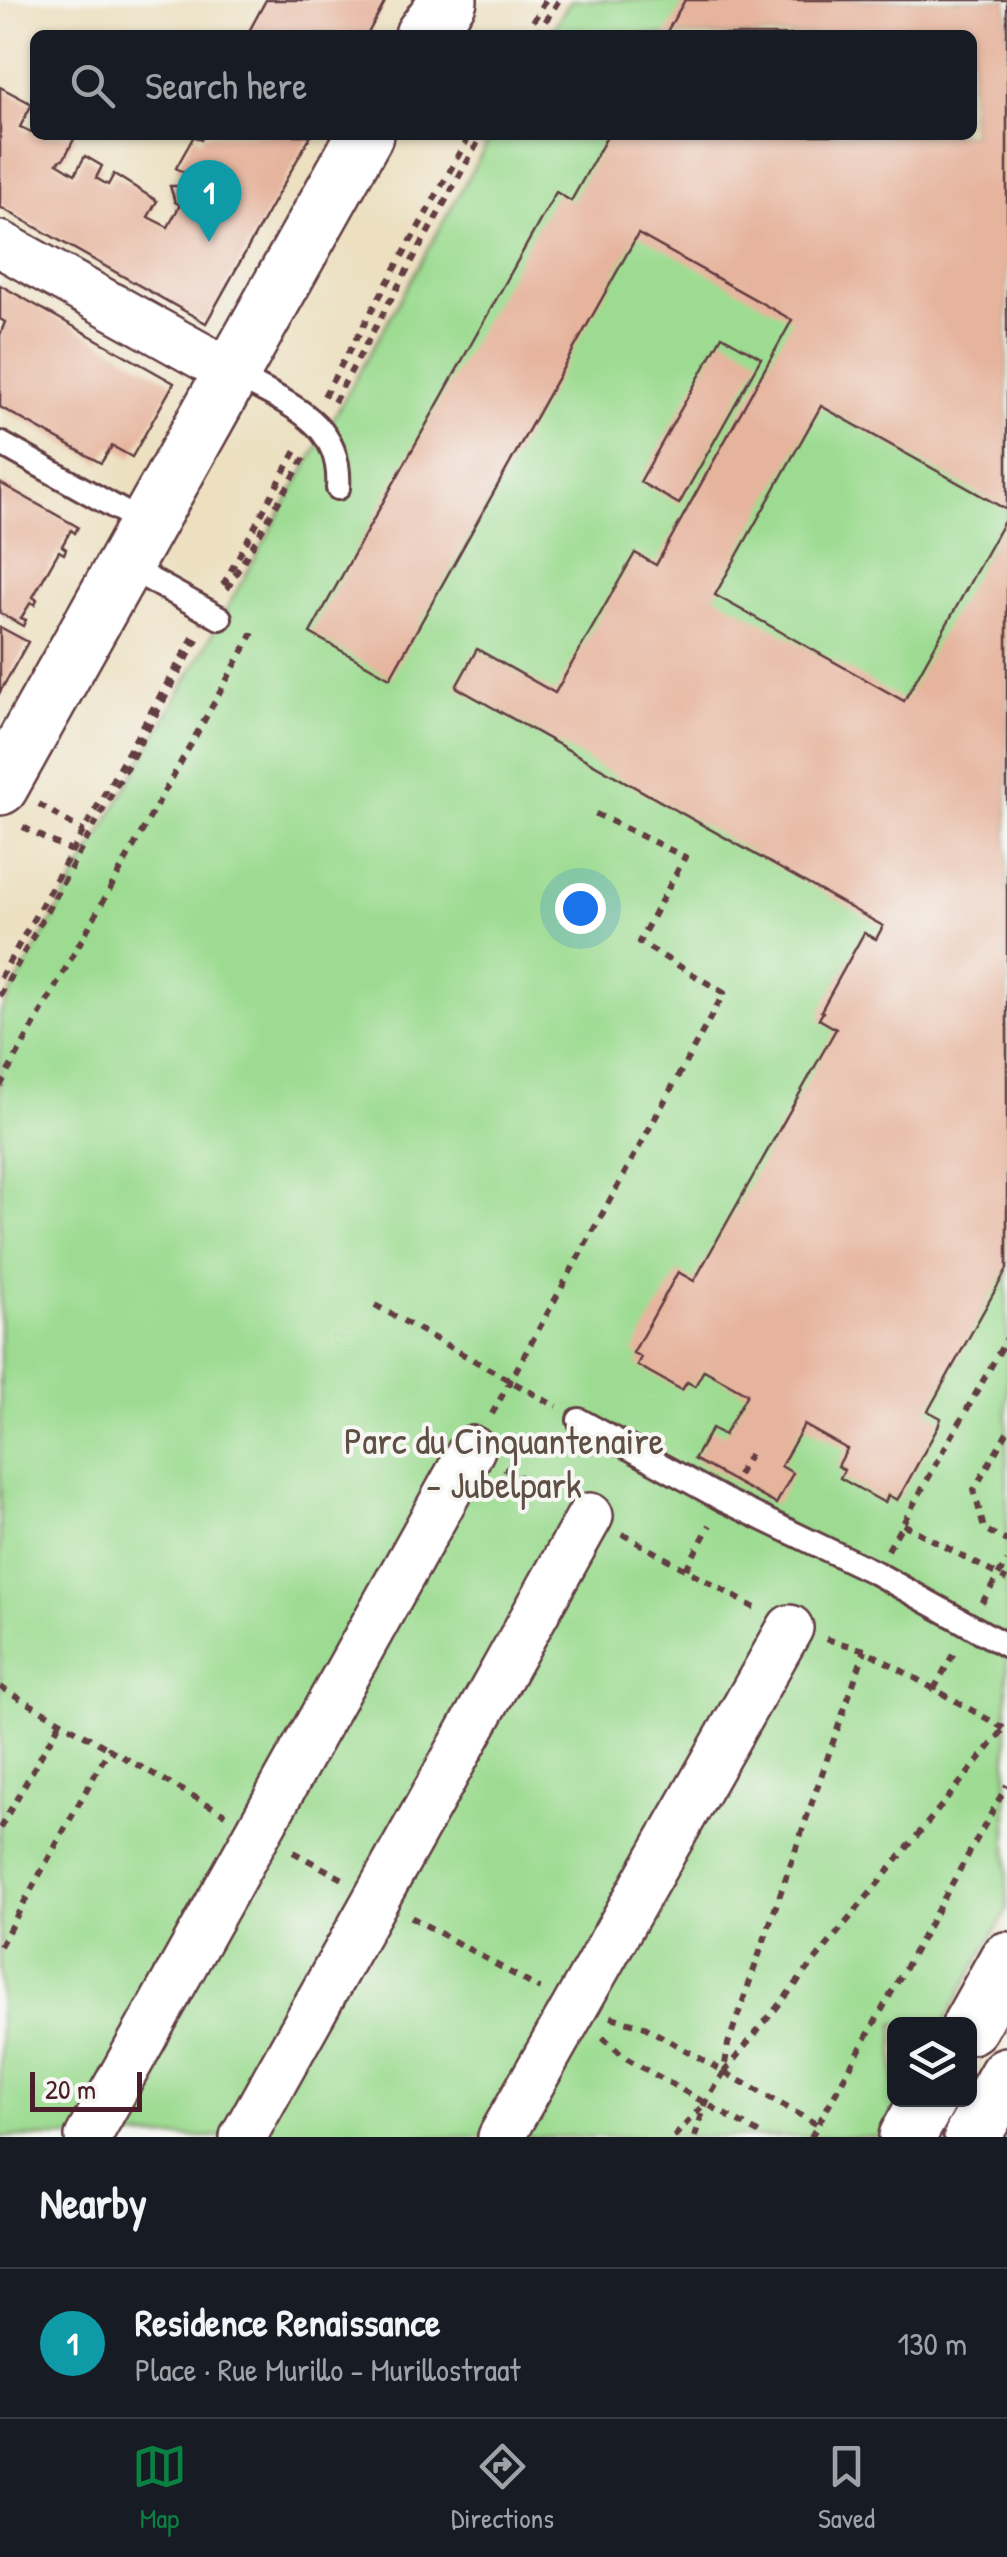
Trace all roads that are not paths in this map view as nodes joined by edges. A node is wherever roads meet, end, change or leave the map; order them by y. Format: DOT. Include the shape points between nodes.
graph roads {
  1 [pos="449,0"];
  2 [pos="427,30"];
  3 [pos="362,140"];
  4 [pos="0,244"];
  5 [pos="232,373"];
  6 [pos="0,443"];
  7 [pos="338,488"];
  8 [pos="135,545"];
  9 [pos="213,614"];
  10 [pos="16,803"];
  11 [pos="579,1420"];
  12 [pos="472,1450"];
  13 [pos="590,1516"];
  14 [pos="790,1628"];
  15 [pos="1007,1646"];
  16 [pos="1007,1960"];
  17 [pos="975,2017"];
  18 [pos="1007,2075"];
  19 [pos="924,2107"];
  20 [pos="88,2137"];
  21 [pos="243,2137"];
  22 [pos="501,2137"];
  23 [pos="907,2137"];
  24 [pos="972,2137"];
  1 -- 2 [label="main road"];
  3 -- 5 [label="main road"];
  4 -- 5 [label="street"];
  5 -- 7 [label="lane" via="316,424 338,458"];
  5 -- 8 [label="main road"];
  6 -- 8 [label="lane"];
  8 -- 9 [label="lane"];
  8 -- 10 [label="main road"];
  11 -- 15 [label="lane"];
  12 -- 20 [label="street"];
  13 -- 21 [label="street"];
  14 -- 22 [label="street"];
  16 -- 17 [label="main road"];
  18 -- 24 [label="main road"];
  19 -- 23 [label="main road"];
}
